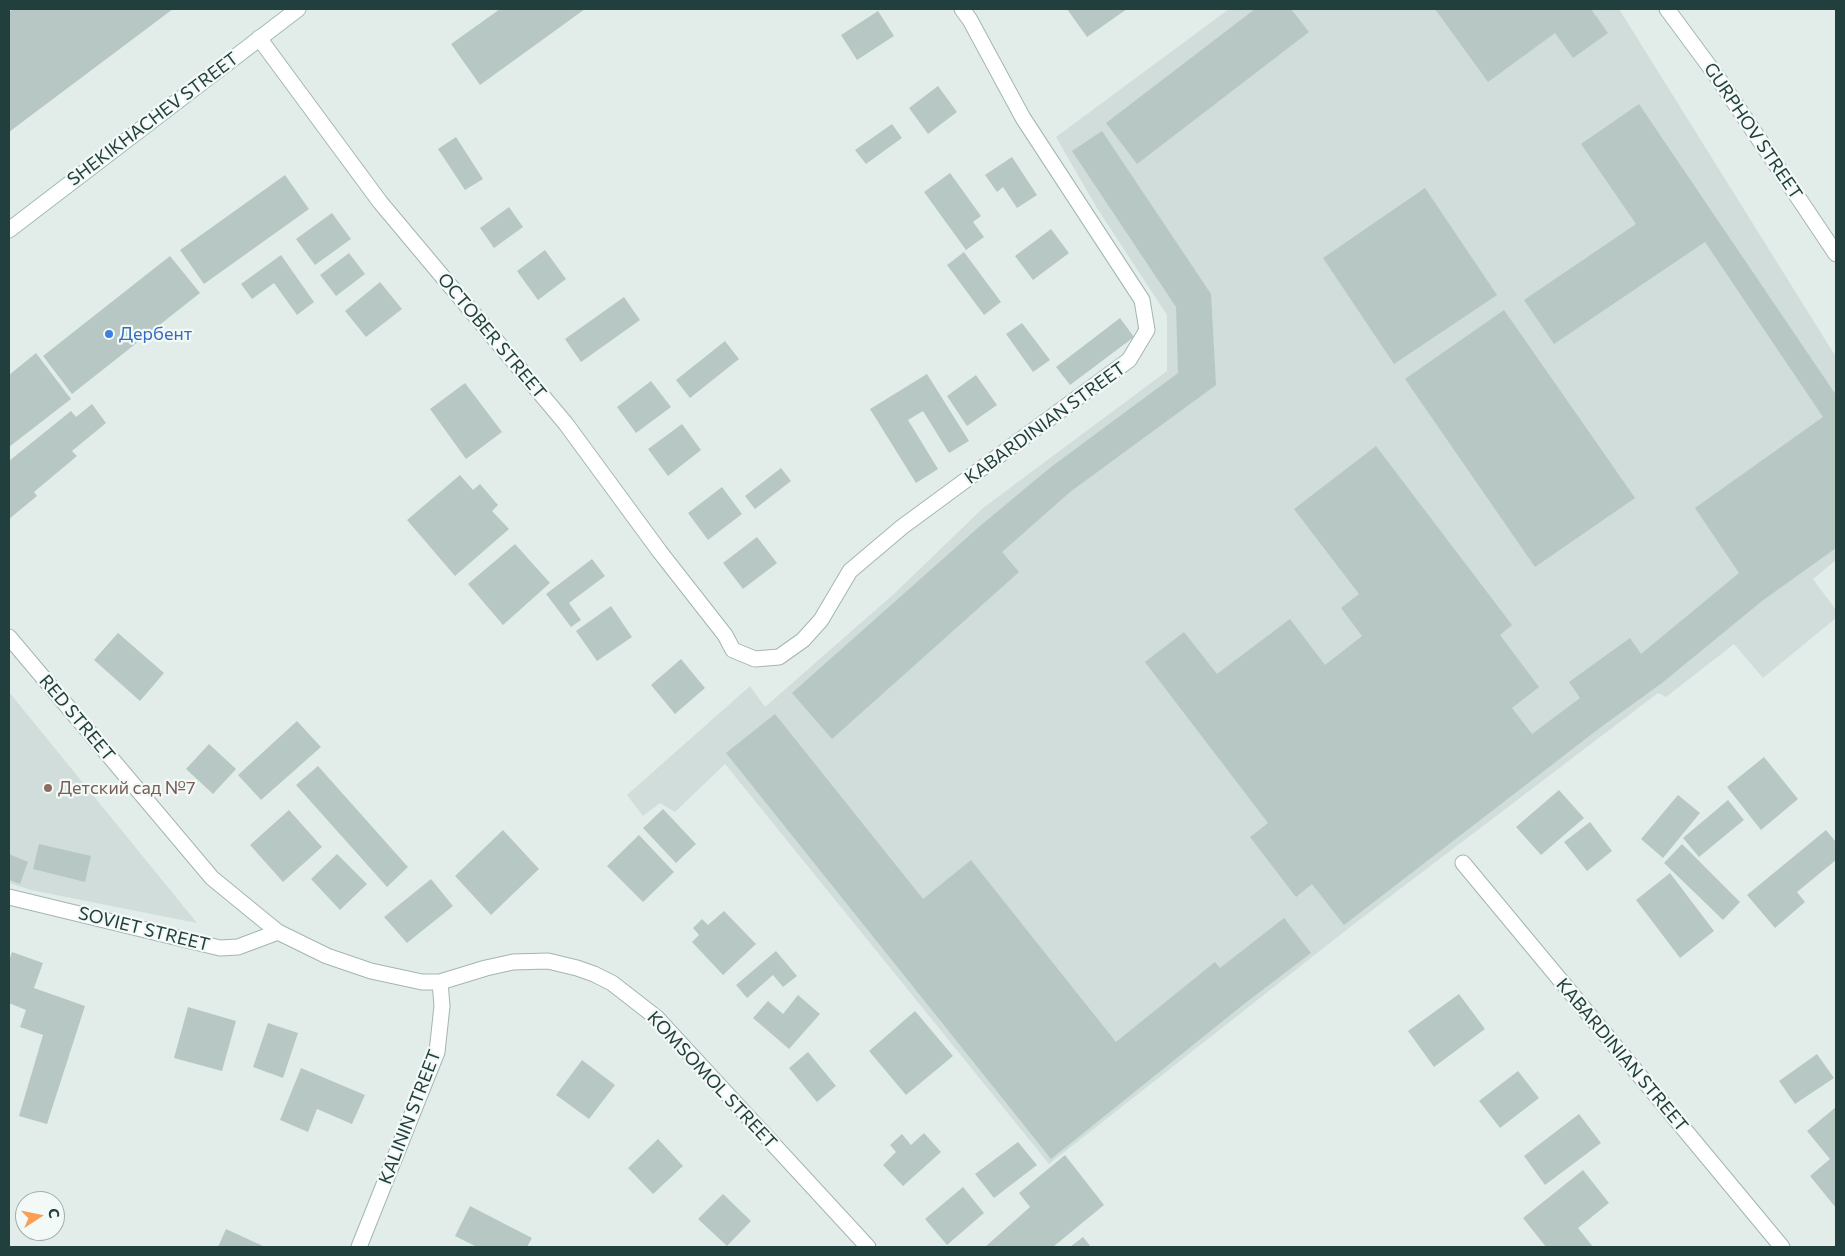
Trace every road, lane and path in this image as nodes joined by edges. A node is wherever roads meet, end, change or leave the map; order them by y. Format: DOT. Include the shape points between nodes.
graph roads {
  1 [pos="298,9"];
  2 [pos="962,9"];
  3 [pos="1668,9"];
  4 [pos="259,38"];
  5 [pos="9,230"];
  6 [pos="1836,254"];
  7 [pos="725,634"];
  8 [pos="9,636"];
  9 [pos="1463,863"];
  10 [pos="9,897"];
  11 [pos="278,932"];
  12 [pos="440,982"];
  13 [pos="359,1247"];
  14 [pos="868,1247"];
  15 [pos="1782,1247"];
  1 -- 4 [label="street, SHEKIKHACHEV STREET"];
  2 -- 7 [label="street, KABARDINIAN STREET" via="1024,118 1142,300 1147,330 1129,360 902,527 850,571 821,620 803,640 779,657 755,659 732,650"];
  3 -- 6 [label="street, GURPHOV STREET"];
  4 -- 5 [label="street, SHEKIKHACHEV STREET"];
  4 -- 7 [label="street, OCTOBER STREET" via="380,202 566,424"];
  8 -- 11 [label="street, RED STREET" via="212,878"];
  9 -- 15 [label="street, KABARDINIAN STREET"];
  10 -- 11 [label="street, SOVIET STREET" via="220,948 238,947"];
  11 -- 12 [label="street, RED STREET" via="327,956 371,971 403,979"];
  12 -- 13 [label="street, KALININ STREET" via="442,1015 437,1052"];
  12 -- 14 [label="street, KOMSOMOL STREET" via="513,962 548,961 577,968 612,983 657,1018"];
}
